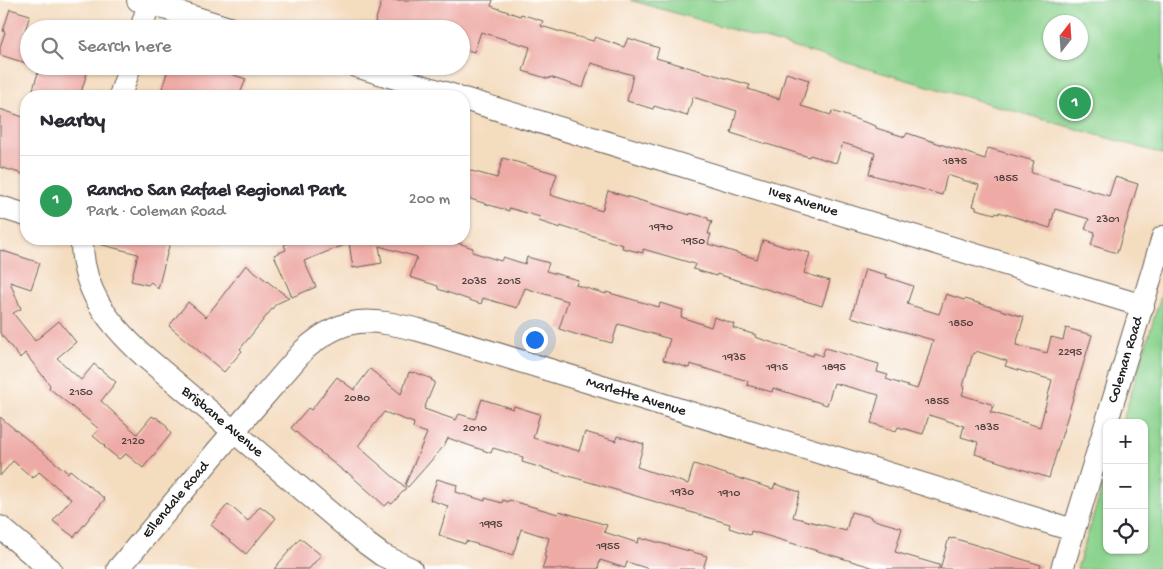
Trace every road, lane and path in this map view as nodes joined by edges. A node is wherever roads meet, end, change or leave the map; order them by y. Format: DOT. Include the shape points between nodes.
graph roads {
  1 [pos="146,1"];
  2 [pos="143,20"];
  3 [pos="204,20"];
  4 [pos="127,75"];
  5 [pos="386,75"];
  6 [pos="122,90"];
  7 [pos="435,90"];
  8 [pos="470,101"];
  9 [pos="0,207"];
  10 [pos="20,213"];
  11 [pos="1163,237"];
  12 [pos="82,245"];
  13 [pos="1143,306"];
  14 [pos="234,432"];
  15 [pos="0,527"];
  16 [pos="1074,530"];
  17 [pos="50,569"];
  18 [pos="118,569"];
  19 [pos="411,569"];
  20 [pos="1062,569"];
  1 -- 2 [label="street"];
  1 -- 3 [label="street"];
  4 -- 6 [label="street"];
  5 -- 7 [label="street"];
  8 -- 13 [label="street, Ives Avenue"];
  9 -- 10 [label="street"];
  11 -- 13 [label="street, Coleman Road"];
  12 -- 14 [label="street, Brisbane Avenue" via="93,294 123,337"];
  13 -- 16 [label="street, Coleman Road"];
  14 -- 16 [label="street, Marlette Avenue" via="304,350 330,330 352,323 389,323"];
  14 -- 18 [label="street, Ellendale Road"];
  14 -- 19 [label="street, Brisbane Avenue" via="367,544"];
  15 -- 17 [label="street"];
  16 -- 20 [label="street, Coleman Road"];
}
